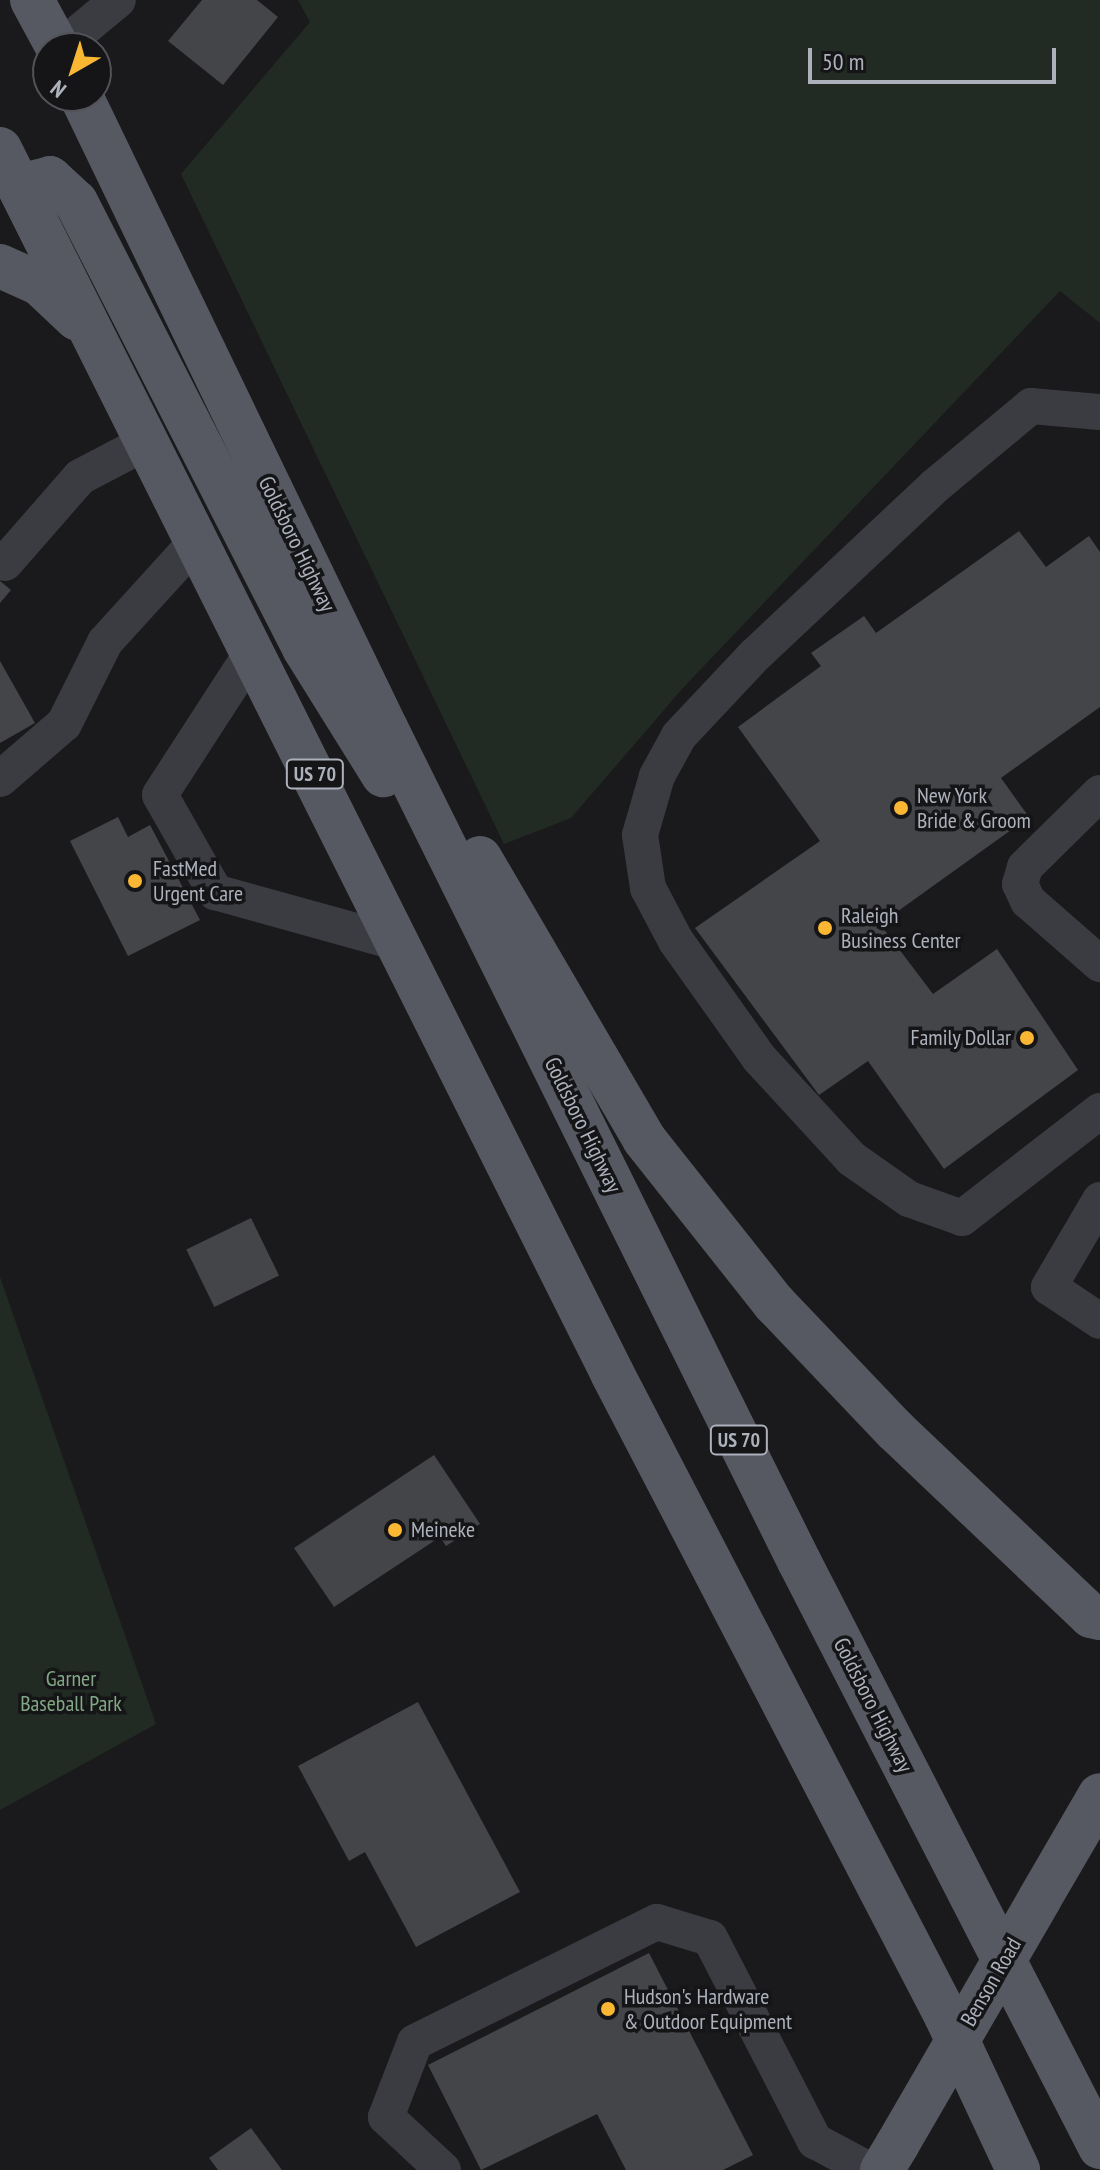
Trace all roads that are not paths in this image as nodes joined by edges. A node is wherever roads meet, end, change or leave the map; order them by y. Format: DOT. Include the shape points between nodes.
graph roads {
  1 [pos="32,0"];
  2 [pos="118,0"];
  3 [pos="50,32"];
  4 [pos="79,32"];
  5 [pos="89,112"];
  6 [pos="6,177"];
  7 [pos="0,266"];
  8 [pos="94,335"];
  9 [pos="1100,412"];
  10 [pos="147,442"];
  11 [pos="197,541"];
  12 [pos="5,563"];
  13 [pos="253,651"];
  14 [pos="386,728"];
  15 [pos="0,779"];
  16 [pos="1100,793"];
  17 [pos="402,944"];
  18 [pos="497,951"];
  19 [pos="1100,964"];
  20 [pos="1100,1111"];
  21 [pos="1100,1200"];
  22 [pos="1100,1321"];
  23 [pos="1097,1622"];
  24 [pos="1100,1795"];
  25 [pos="1100,2147"];
  26 [pos="883,2162"];
  27 [pos="443,2170"];
  28 [pos="1018,2170"];
  1 -- 3 [label="main road"];
  2 -- 4 [label="street"];
  5 -- 14 [label="main road, Goldsboro Highway / US 70"];
  6 -- 8 [label="main road, US 70"];
  6 -- 18 [label="main road" via="50,178 76,202 319,675"];
  7 -- 8 [label="main road" via="40,284"];
  8 -- 10 [label="main road, US 70"];
  9 -- 20 [label="street" via="1031,406 923,497 754,656 679,736 657,776 640,835 648,888 676,941 759,1058 852,1159 909,1199 962,1218"];
  10 -- 11 [label="main road, US 70"];
  10 -- 12 [label="street" via="80,477"];
  11 -- 13 [label="main road, US 70"];
  11 -- 15 [label="street" via="105,642 64,724"];
  13 -- 17 [label="main road, US 70"];
  13 -- 17 [label="street" via="160,795 215,892"];
  14 -- 18 [label="main road, Goldsboro Highway / US 70"];
  14 -- 23 [label="main road" via="474,846 653,1151 774,1303 895,1430"];
  16 -- 19 [label="street" via="1025,867 1020,884 1028,901"];
  17 -- 28 [label="main road, US 70" via="612,1373 946,2016"];
  18 -- 25 [label="main road, Goldsboro Highway / US 70" via="799,1561"];
  21 -- 22 [label="street" via="1049,1287"];
  24 -- 26 [label="main road, Benson Road, bridge"];
  26 -- 27 [label="street" via="815,2141 710,1938 657,1922 415,2042 386,2117"];
}
